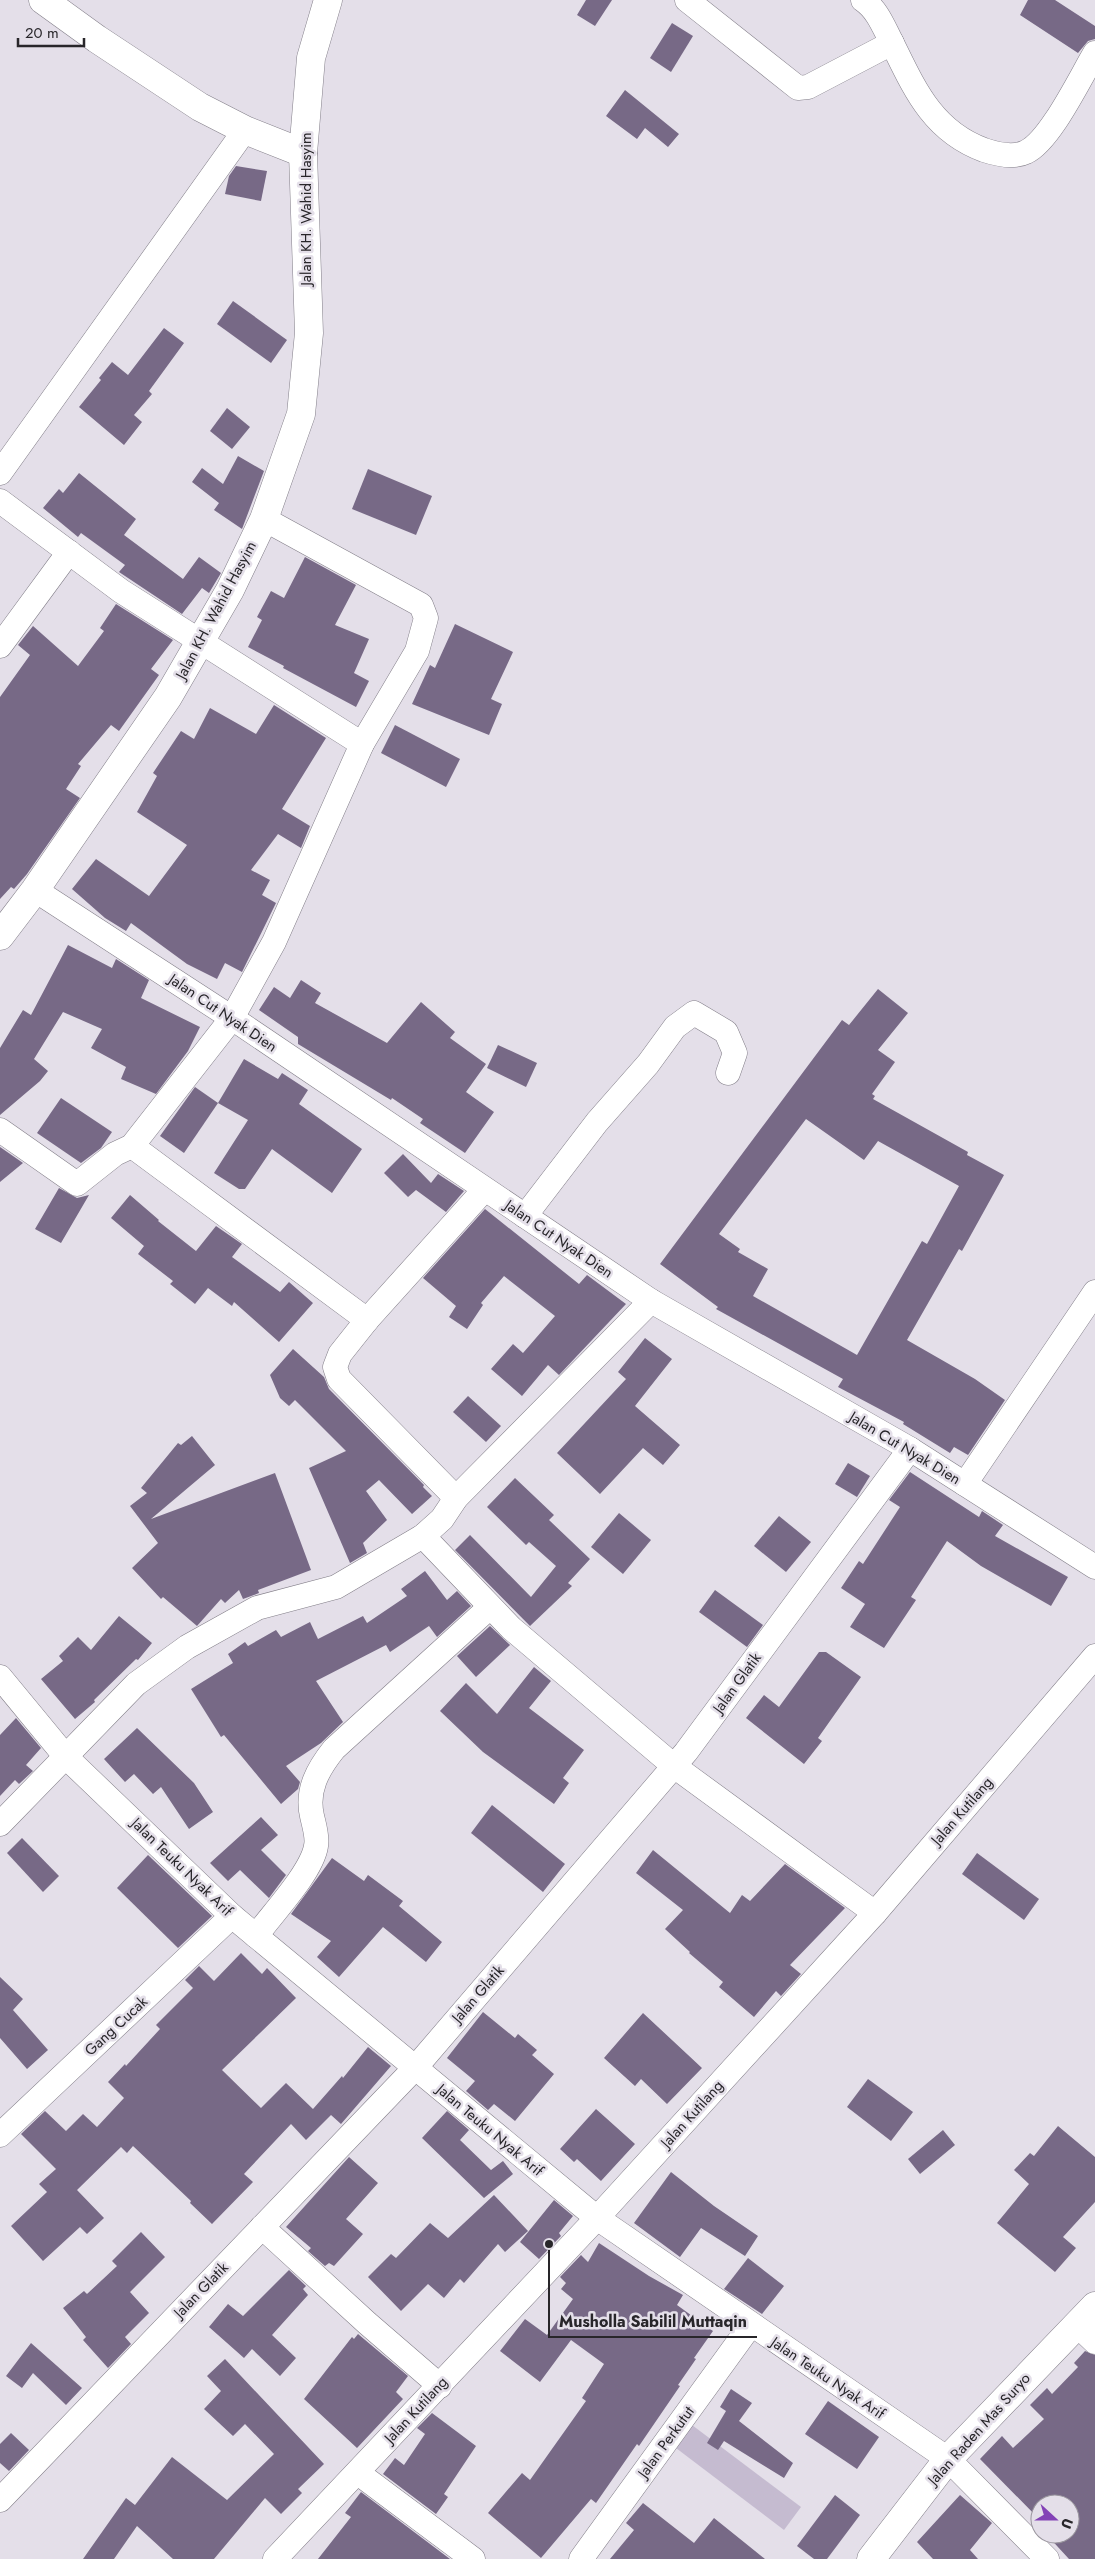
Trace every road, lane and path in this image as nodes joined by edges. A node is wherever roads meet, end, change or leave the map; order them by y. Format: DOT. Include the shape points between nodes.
graph roads {
  1 [pos="43,0"];
  2 [pos="328,0"];
  3 [pos="687,0"];
  4 [pos="863,0"];
  5 [pos="892,43"];
  6 [pos="1095,53"];
  7 [pos="245,130"];
  8 [pos="303,153"];
  9 [pos="0,473"];
  10 [pos="0,501"];
  11 [pos="264,519"];
  12 [pos="69,552"];
  13 [pos="200,640"];
  14 [pos="0,646"];
  15 [pos="362,744"];
  16 [pos="36,890"];
  17 [pos="0,936"];
  18 [pos="232,1018"];
  19 [pos="728,1073"];
  20 [pos="0,1130"];
  21 [pos="132,1146"];
  22 [pos="484,1190"];
  23 [pos="525,1216"];
  24 [pos="1095,1292"];
  25 [pos="650,1301"];
  26 [pos="367,1320"];
  27 [pos="910,1449"];
  28 [pos="965,1484"];
  29 [pos="456,1498"];
  30 [pos="423,1536"];
  31 [pos="1095,1567"];
  32 [pos="490,1607"];
  33 [pos="1095,1656"];
  34 [pos="0,1677"];
  35 [pos="66,1757"];
  36 [pos="674,1766"];
  37 [pos="0,1824"];
  38 [pos="875,1913"];
  39 [pos="232,1916"];
  40 [pos="256,1936"];
  41 [pos="415,2068"];
  42 [pos="0,2135"];
  43 [pos="597,2218"];
  44 [pos="262,2227"];
  45 [pos="1089,2324"];
  46 [pos="750,2326"];
  47 [pos="440,2386"];
  48 [pos="948,2459"];
  49 [pos="358,2473"];
  50 [pos="0,2500"];
  51 [pos="275,2559"];
  52 [pos="473,2559"];
  53 [pos="581,2559"];
  54 [pos="871,2559"];
  55 [pos="1046,2559"];
  1 -- 7 [label="street" via="200,107"];
  2 -- 8 [label="street, Jalan KH. Wahid Hasyim" via="311,58"];
  3 -- 5 [label="street" via="798,88 808,87"];
  4 -- 5 [label="street" via="875,11"];
  5 -- 6 [label="street" via="917,94 941,125 959,139 993,153 1005,154 1025,153 1043,139"];
  7 -- 8 [label="street"];
  7 -- 9 [label="street"];
  8 -- 11 [label="street, Jalan KH. Wahid Hasyim" via="309,333 301,414"];
  10 -- 12 [label="street"];
  11 -- 13 [label="street, Jalan KH. Wahid Hasyim" via="230,590"];
  11 -- 15 [label="street" via="415,600 424,611 425,628 417,651"];
  12 -- 13 [label="street" via="121,591"];
  12 -- 14 [label="street"];
  13 -- 15 [label="street"];
  13 -- 16 [label="street, Jalan KH. Wahid Hasyim" via="168,697"];
  15 -- 18 [label="street" via="274,942"];
  16 -- 17 [label="street, Jalan KH. Wahid Hasyim"];
  16 -- 18 [label="street, Jalan Cut Nyak Dien"];
  18 -- 21 [label="street"];
  18 -- 22 [label="street, Jalan Cut Nyak Dien"];
  19 -- 23 [label="street" via="735,1052 726,1032 694,1013 675,1027"];
  20 -- 21 [label="street" via="77,1184 115,1154"];
  21 -- 26 [label="street"];
  22 -- 23 [label="street, Jalan Cut Nyak Dien"];
  22 -- 26 [label="street"];
  23 -- 25 [label="street, Jalan Cut Nyak Dien"];
  24 -- 28 [label="street"];
  25 -- 27 [label="street, Jalan Cut Nyak Dien"];
  25 -- 29 [label="street"];
  26 -- 29 [label="street" via="340,1354 335,1367 338,1379"];
  27 -- 28 [label="street, Jalan Cut Nyak Dien"];
  27 -- 36 [label="street, Jalan Glatik"];
  28 -- 31 [label="street, Jalan Cut Nyak Dien"];
  29 -- 30 [label="street" via="442,1519"];
  30 -- 32 [label="street"];
  30 -- 35 [label="street" via="336,1587 257,1608 187,1647 136,1684"];
  32 -- 36 [label="street"];
  32 -- 40 [label="street" via="334,1749 324,1762 309,1799 316,1846 312,1859"];
  33 -- 38 [label="street, Jalan Kutilang"];
  34 -- 35 [label="street, Jalan Teuku Nyak Arif"];
  35 -- 37 [label="street"];
  35 -- 39 [label="street, Jalan Teuku Nyak Arif"];
  36 -- 38 [label="street"];
  36 -- 41 [label="street, Jalan Glatik"];
  38 -- 43 [label="street, Jalan Kutilang"];
  39 -- 40 [label="street, Jalan Teuku Nyak Arif"];
  39 -- 42 [label="street, Gang Cucak"];
  40 -- 41 [label="street, Jalan Teuku Nyak Arif"];
  41 -- 43 [label="street, Jalan Teuku Nyak Arif"];
  41 -- 44 [label="street, Jalan Glatik"];
  43 -- 46 [label="street, Jalan Teuku Nyak Arif"];
  43 -- 47 [label="street, Jalan Kutilang"];
  44 -- 47 [label="street"];
  44 -- 50 [label="street, Jalan Glatik"];
  45 -- 48 [label="street, Jalan Raden Mas Suryo"];
  46 -- 48 [label="street, Jalan Teuku Nyak Arif"];
  46 -- 53 [label="street, Jalan Perkutut"];
  47 -- 49 [label="street, Jalan Kutilang"];
  48 -- 54 [label="street, Jalan Raden Mas Suryo"];
  48 -- 55 [label="street, Jalan Teuku Nyak Arif"];
  49 -- 51 [label="street, Jalan Kutilang"];
  49 -- 52 [label="street"];
}
